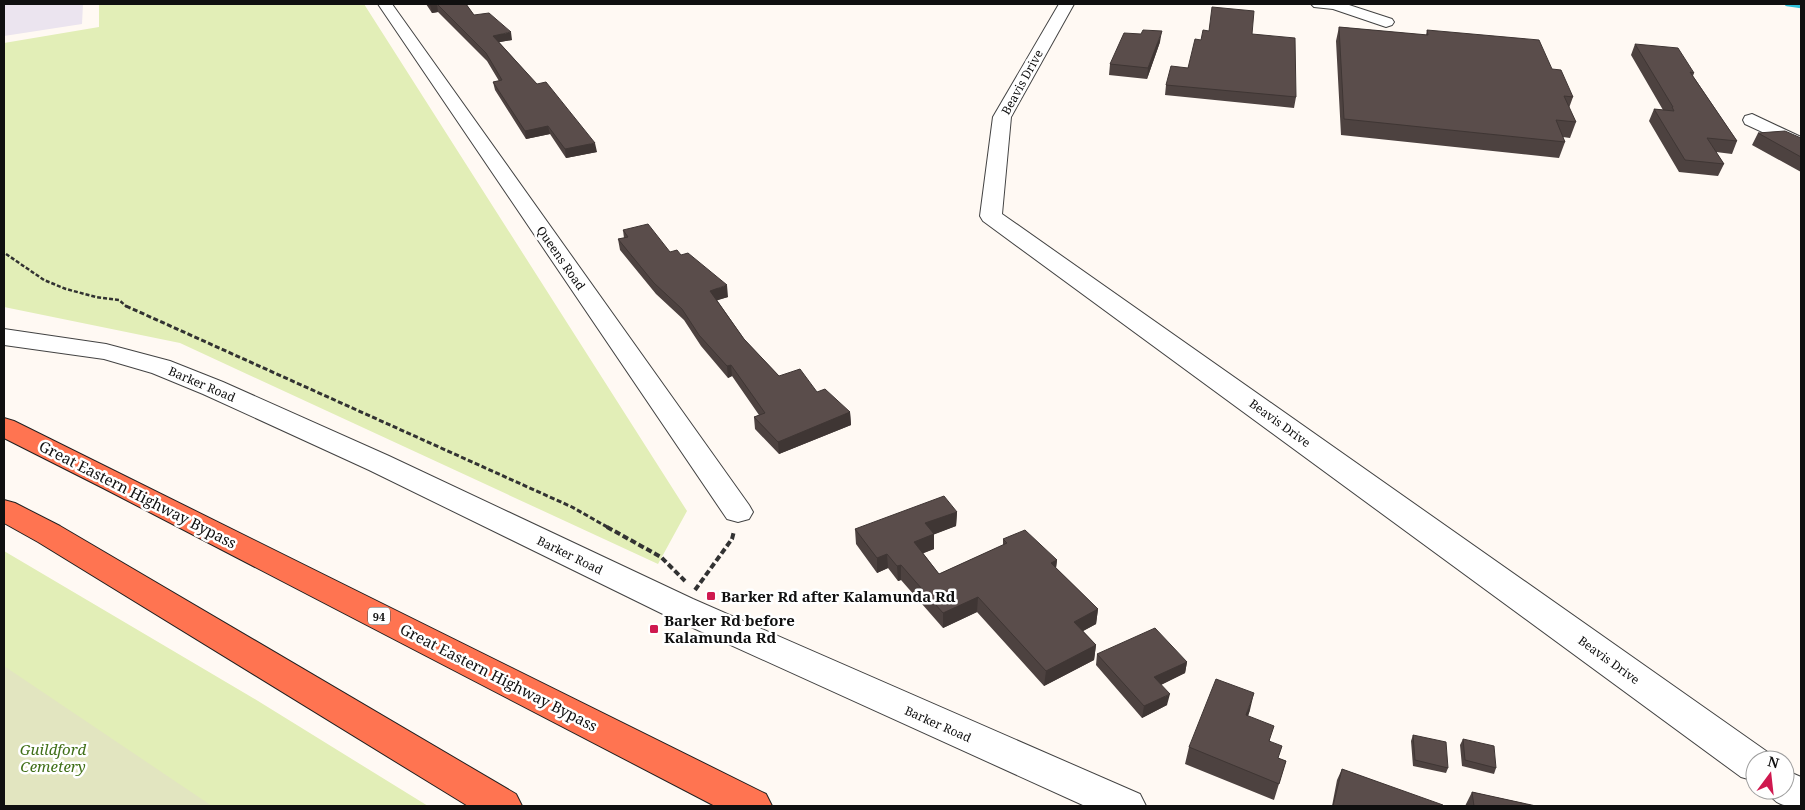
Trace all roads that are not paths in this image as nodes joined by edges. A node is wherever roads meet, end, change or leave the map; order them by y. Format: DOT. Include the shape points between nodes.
graph roads {
  1 [pos="385,4"];
  2 [pos="1066,4"];
  3 [pos="1319,4"];
  4 [pos="1386,22"];
  5 [pos="1752,120"];
  6 [pos="1801,144"];
  7 [pos="4,337"];
  8 [pos="4,427"];
  9 [pos="4,510"];
  10 [pos="738,512"];
  11 [pos="1745,758"];
  12 [pos="502,806"];
  13 [pos="752,806"];
  14 [pos="1126,806"];
  1 -- 10 [label="street, Queens Road"];
  2 -- 11 [label="street, Beavis Drive" via="1002,116 991,216"];
  3 -- 4 [label="street" via="1335,5"];
  5 -- 6 [label="street"];
  7 -- 14 [label="street, Barker Road" via="106,352 161,367 688,600"];
  8 -- 13 [label="highway, Great Eastern Highway Bypass / 94"];
  9 -- 12 [label="highway"];
}
